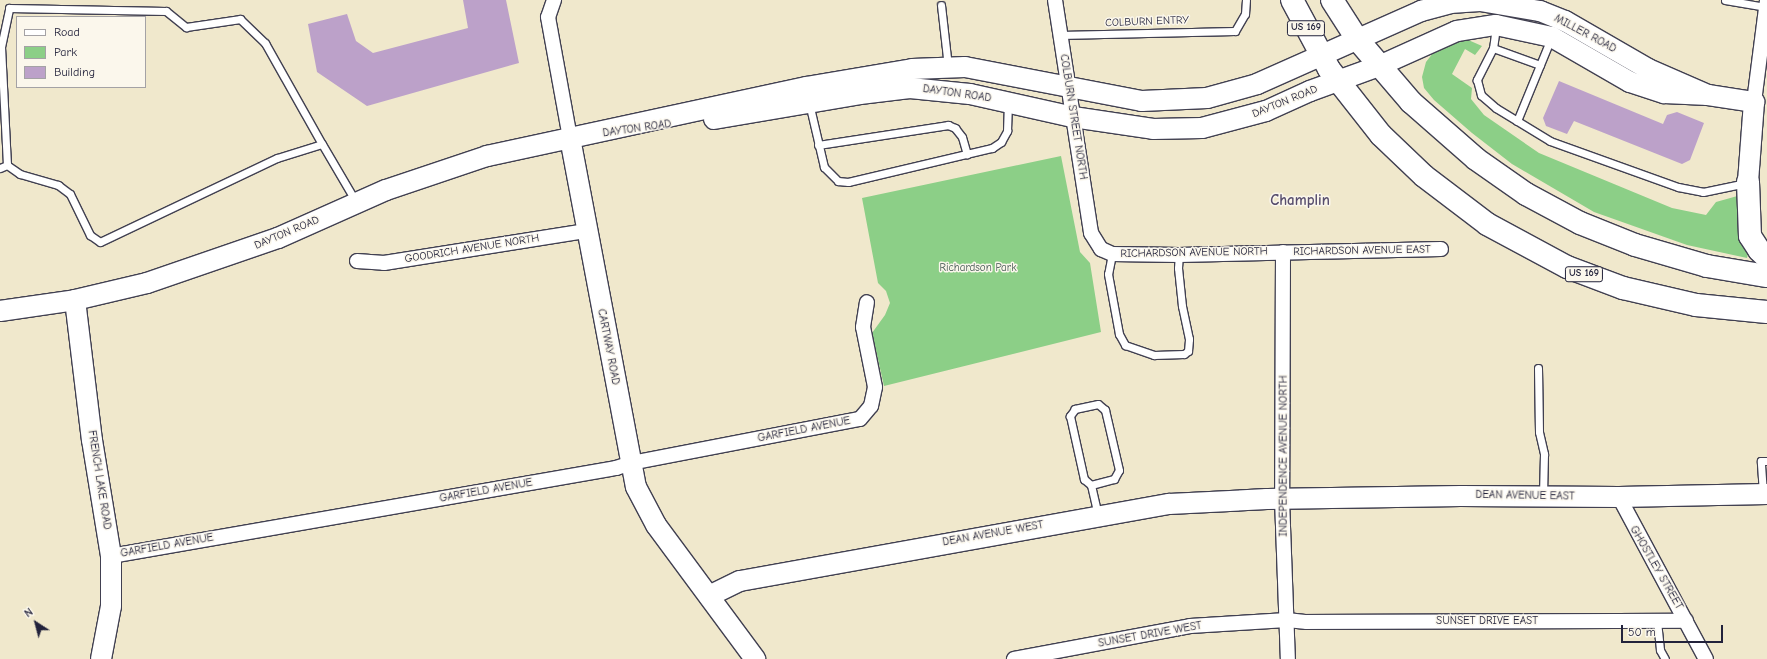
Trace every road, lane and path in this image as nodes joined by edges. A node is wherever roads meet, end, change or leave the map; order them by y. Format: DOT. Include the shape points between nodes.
graph roads {
  1 [pos="554,0"];
  2 [pos="1055,0"];
  3 [pos="1246,0"];
  4 [pos="1292,0"];
  5 [pos="1332,0"];
  6 [pos="1725,0"];
  7 [pos="1766,4"];
  8 [pos="940,5"];
  9 [pos="1496,25"];
  10 [pos="1556,28"];
  11 [pos="1060,35"];
  12 [pos="1357,39"];
  13 [pos="1493,48"];
  14 [pos="1321,55"];
  15 [pos="1379,66"];
  16 [pos="1540,66"];
  17 [pos="948,67"];
  18 [pos="1338,82"];
  19 [pos="1068,86"];
  20 [pos="808,95"];
  21 [pos="1008,102"];
  22 [pos="1755,108"];
  23 [pos="1073,117"];
  24 [pos="1517,120"];
  25 [pos="570,138"];
  26 [pos="322,144"];
  27 [pos="818,145"];
  28 [pos="967,154"];
  29 [pos="7,165"];
  30 [pos="0,168"];
  31 [pos="1748,182"];
  32 [pos="356,202"];
  33 [pos="586,231"];
  34 [pos="1091,233"];
  35 [pos="1440,249"];
  36 [pos="1283,252"];
  37 [pos="1112,254"];
  38 [pos="1179,255"];
  39 [pos="1767,258"];
  40 [pos="357,261"];
  41 [pos="1767,276"];
  42 [pos="75,300"];
  43 [pos="867,302"];
  44 [pos="0,311"];
  45 [pos="1767,312"];
  46 [pos="1538,368"];
  47 [pos="1767,460"];
  48 [pos="631,463"];
  49 [pos="1091,485"];
  50 [pos="1765,494"];
  51 [pos="1543,496"];
  52 [pos="1619,497"];
  53 [pos="1282,499"];
  54 [pos="1098,515"];
  55 [pos="111,556"];
  56 [pos="709,596"];
  57 [pos="1287,620"];
  58 [pos="1657,621"];
  59 [pos="1686,621"];
  60 [pos="101,659"];
  61 [pos="755,659"];
  62 [pos="1014,659"];
  63 [pos="1288,659"];
  64 [pos="1665,659"];
  65 [pos="1706,659"];
  1 -- 25 [label="street, CARTWAY ROAD" via="548,17"];
  2 -- 11 [label="street, COLBURN STREET NORTH"];
  3 -- 11 [label="lane, COLBURN ENTRY" via="1245,14 1235,31"];
  4 -- 14 [label="highway, US 169"];
  5 -- 12 [label="highway, US 169"];
  6 -- 7 [label="lane"];
  7 -- 22 [label="street"];
  8 -- 17 [label="lane"];
  9 -- 10 [label="street, MILLER ROAD"];
  9 -- 13 [label="lane"];
  9 -- 15 [label="street, MILLER ROAD" via="1457,31"];
  10 -- 12 [label="street, MILLER ROAD" via="1540,11 1466,1 1421,11"];
  10 -- 16 [label="lane"];
  10 -- 22 [label="street, MILLER ROAD" via="1612,72 1651,89 1664,93 1708,95"];
  11 -- 19 [label="street, COLBURN STREET NORTH"];
  12 -- 14 [label="street, MILLER ROAD"];
  12 -- 15 [label="highway, US 169"];
  13 -- 16 [label="lane"];
  13 -- 24 [label="lane" via="1477,80 1480,95"];
  14 -- 18 [label="highway, US 169"];
  14 -- 19 [label="street, DAYTON ROAD" via="1256,84 1207,98 1142,101"];
  15 -- 18 [label="street, MILLER ROAD"];
  15 -- 41 [label="highway, US 169" via="1411,102 1454,142 1497,175 1552,208 1608,235 1666,255 1726,270"];
  16 -- 24 [label="lane"];
  17 -- 19 [label="street, DAYTON ROAD" via="986,70"];
  17 -- 20 [label="street, DAYTON ROAD" via="912,69"];
  18 -- 23 [label="street, DAYTON ROAD" via="1310,91 1266,111 1202,128 1164,130"];
  18 -- 45 [label="highway, US 169" via="1381,134 1424,176 1471,213 1530,249 1595,278 1659,298"];
  19 -- 23 [label="street, COLBURN STREET NORTH"];
  20 -- 21 [label="street, DAYTON ROAD" via="910,88 970,94"];
  20 -- 25 [label="street, DAYTON ROAD"];
  20 -- 27 [label="lane"];
  21 -- 23 [label="street, DAYTON ROAD"];
  21 -- 28 [label="lane" via="1007,131 1001,142 992,148"];
  22 -- 31 [label="street"];
  23 -- 34 [label="street, COLBURN STREET NORTH"];
  24 -- 31 [label="lane" via="1550,141 1678,187 1703,192"];
  25 -- 32 [label="street, DAYTON ROAD" via="454,166"];
  25 -- 33 [label="street, CARTWAY ROAD"];
  26 -- 29 [label="lane" via="277,158 100,242 90,235 70,194 58,185 20,174"];
  26 -- 29 [label="lane" via="265,43 240,19 186,27 166,11 9,8 1,47"];
  26 -- 32 [label="lane"];
  27 -- 28 [label="lane" via="948,125 955,128 962,137"];
  27 -- 28 [label="lane" via="828,174 838,181 848,182"];
  29 -- 30 [label="lane"];
  31 -- 39 [label="highway" via="1750,236"];
  32 -- 42 [label="street, DAYTON ROAD" via="278,238 216,261 147,283"];
  33 -- 40 [label="street, GOODRICH AVENUE NORTH" via="384,263"];
  33 -- 48 [label="street, CARTWAY ROAD"];
  34 -- 37 [label="street, RICHARDSON AVENUE NORTH" via="1101,249"];
  35 -- 36 [label="street, RICHARDSON AVENUE EAST"];
  36 -- 38 [label="street, RICHARDSON AVENUE NORTH"];
  36 -- 53 [label="street, INDEPENDENCE AVENUE NORTH"];
  37 -- 38 [label="street, RICHARDSON AVENUE NORTH"];
  37 -- 38 [label="lane" via="1108,274 1120,334 1125,345 1154,356 1184,354 1188,351 1189,339 1178,268"];
  42 -- 44 [label="street, DAYTON ROAD"];
  42 -- 55 [label="street, FRENCH LAKE ROAD" via="92,440"];
  43 -- 48 [label="street, GARFIELD AVENUE" via="863,327 874,387 872,406 860,419"];
  46 -- 51 [label="lane" via="1540,432 1544,454"];
  47 -- 50 [label="lane" via="1761,461"];
  48 -- 55 [label="street, GARFIELD AVENUE" via="609,470"];
  48 -- 56 [label="street, CARTWAY ROAD" via="636,487 644,507"];
  49 -- 49 [label="lane" via="1114,479 1119,470 1105,410 1098,404 1075,409 1070,416 1084,479"];
  49 -- 54 [label="lane"];
  50 -- 52 [label="street, DEAN AVENUE EAST"];
  51 -- 52 [label="street, DEAN AVENUE EAST"];
  51 -- 53 [label="street, DEAN AVENUE EAST"];
  52 -- 59 [label="street, GHOSTLEY STREET"];
  53 -- 54 [label="street, DEAN AVENUE WEST" via="1169,504"];
  53 -- 57 [label="street, INDEPENDENCE AVENUE NORTH"];
  54 -- 56 [label="street, DEAN AVENUE WEST" via="740,581"];
  55 -- 60 [label="street, FRENCH LAKE ROAD" via="111,606"];
  56 -- 61 [label="street, CARTWAY ROAD"];
  57 -- 58 [label="street, SUNSET DRIVE EAST"];
  57 -- 62 [label="street, SUNSET DRIVE WEST" via="1190,626"];
  57 -- 63 [label="street, INDEPENDENCE AVENUE NORTH"];
  58 -- 59 [label="street, SUNSET DRIVE EAST"];
  58 -- 64 [label="lane" via="1660,650"];
  59 -- 65 [label="street, GHOSTLEY STREET"];
}
